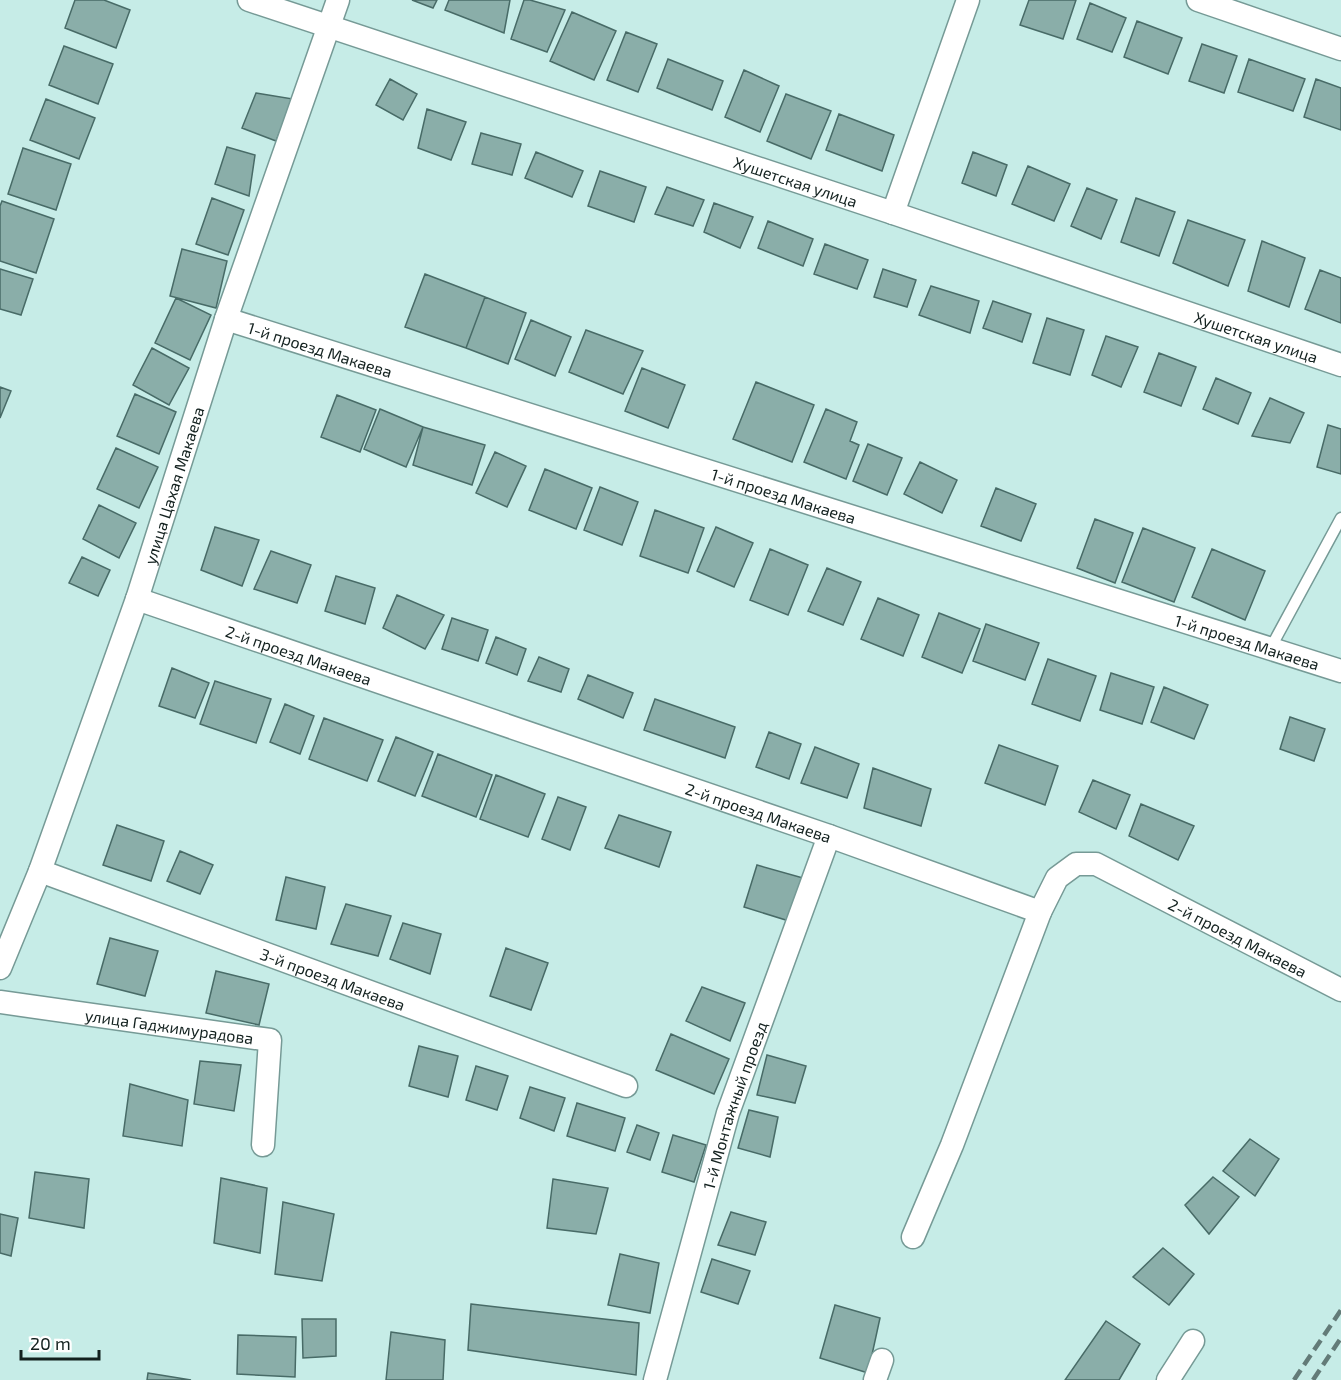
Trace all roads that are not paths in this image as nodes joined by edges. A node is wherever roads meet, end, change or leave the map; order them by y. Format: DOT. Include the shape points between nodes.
graph roads {
  1 [pos="249,0"];
  2 [pos="339,0"];
  3 [pos="968,0"];
  4 [pos="1198,0"];
  5 [pos="330,27"];
  6 [pos="1341,49"];
  7 [pos="893,213"];
  8 [pos="226,319"];
  9 [pos="1341,365"];
  10 [pos="1341,518"];
  11 [pos="137,600"];
  12 [pos="1270,649"];
  13 [pos="1341,671"];
  14 [pos="829,836"];
  15 [pos="40,871"];
  16 [pos="1040,912"];
  17 [pos="0,968"];
  18 [pos="1341,990"];
  19 [pos="0,1002"];
  20 [pos="626,1086"];
  21 [pos="263,1145"];
  22 [pos="913,1237"];
  23 [pos="1193,1341"];
  24 [pos="655,1380"];
  25 [pos="1168,1380"];
  1 -- 5 [label="street, Хушетская улица"];
  2 -- 5 [label="street, улица Цахая Макаева"];
  3 -- 7 [label="street"];
  4 -- 6 [label="street"];
  5 -- 7 [label="street, Хушетская улица"];
  5 -- 8 [label="street, улица Цахая Макаева"];
  7 -- 9 [label="street, Хушетская улица"];
  8 -- 11 [label="street, улица Цахая Макаева"];
  8 -- 12 [label="street, 1-й проезд Макаева"];
  10 -- 12 [label="lane"];
  11 -- 14 [label="street, 2-й проезд Макаева"];
  11 -- 15 [label="street, улица Цахая Макаева"];
  12 -- 13 [label="street, 1-й проезд Макаева"];
  14 -- 16 [label="street, 2-й проезд Макаева"];
  14 -- 24 [label="street, 1-й Монтажный проезд" via="728,1113"];
  15 -- 17 [label="street, улица Цахая Макаева"];
  15 -- 20 [label="street, 3-й проезд Макаева"];
  16 -- 18 [label="street, 2-й проезд Макаева" via="1057,878 1076,864 1096,864"];
  16 -- 22 [label="street"];
  19 -- 21 [label="street, улица Гаджимурадова" via="270,1040"];
  23 -- 25 [label="street"];
}
